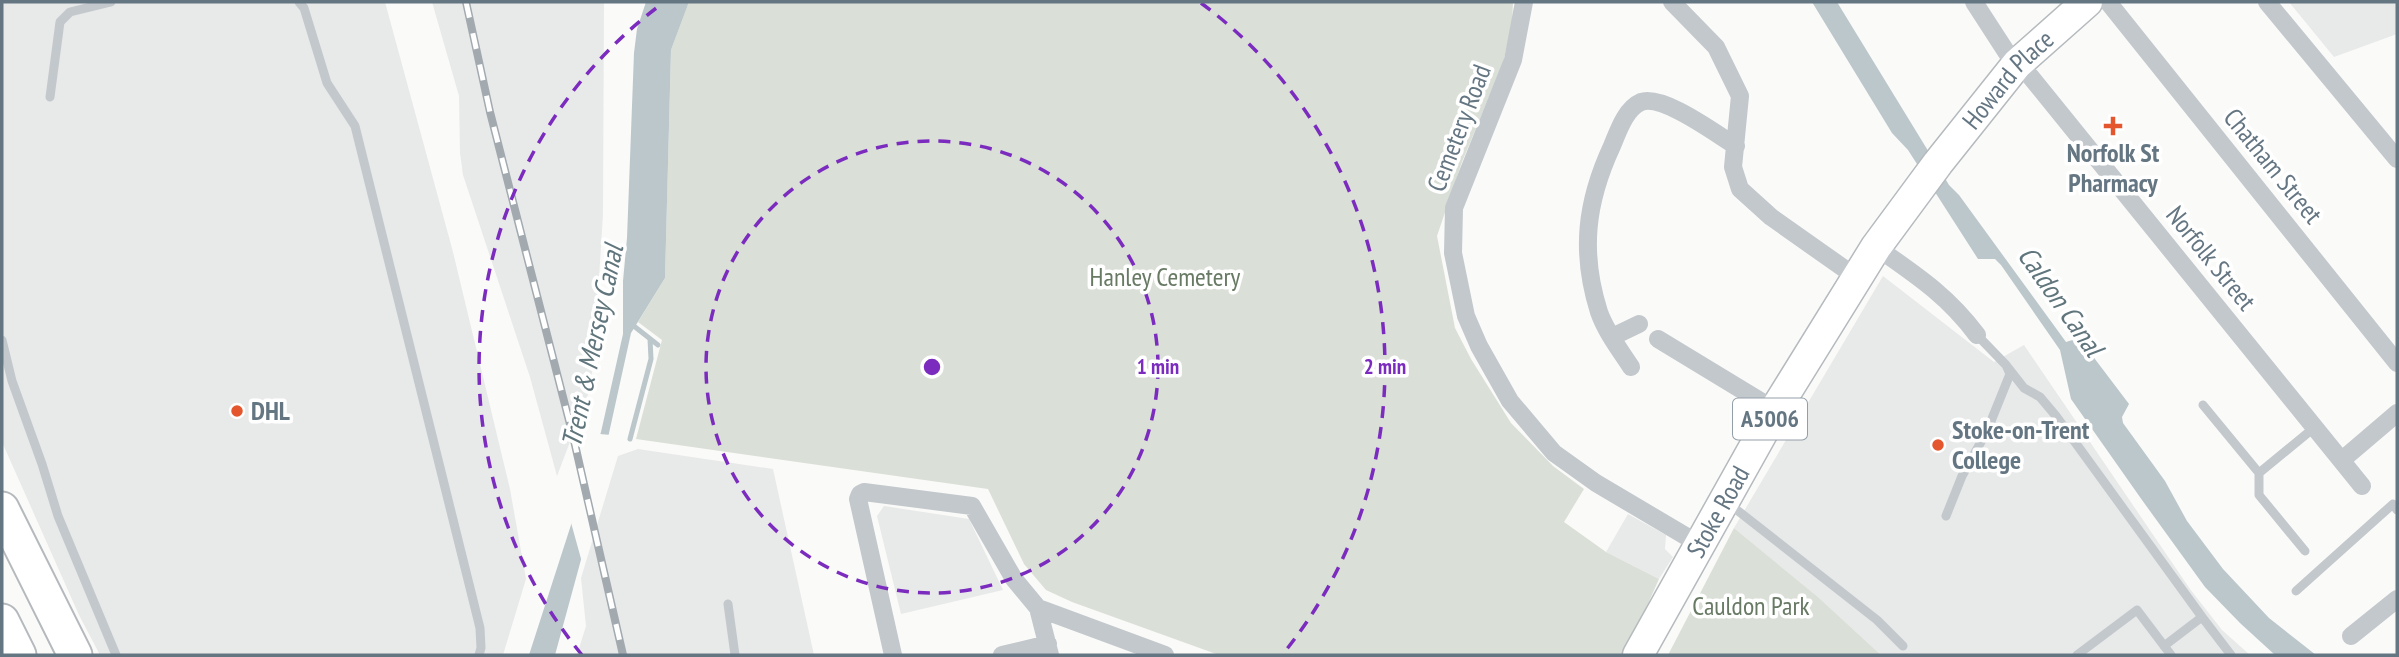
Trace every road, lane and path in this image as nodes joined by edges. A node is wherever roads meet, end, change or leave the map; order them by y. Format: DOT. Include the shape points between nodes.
graph roads {
  1 [pos="111,2"];
  2 [pos="299,2"];
  3 [pos="1524,2"];
  4 [pos="1974,2"];
  5 [pos="2087,2"];
  6 [pos="2108,2"];
  7 [pos="2267,2"];
  8 [pos="1681,5"];
  9 [pos="71,7"];
  10 [pos="2017,64"];
  11 [pos="50,97"];
  12 [pos="1736,146"];
  13 [pos="2397,159"];
  14 [pos="1917,193"];
  15 [pos="1876,247"];
  16 [pos="1856,277"];
  17 [pos="1639,324"];
  18 [pos="1977,335"];
  19 [pos="1612,337"];
  20 [pos="2,340"];
  21 [pos="1658,340"];
  22 [pos="2397,363"];
  23 [pos="2006,365"];
  24 [pos="1631,367"];
  25 [pos="2203,405"];
  26 [pos="1775,410"];
  27 [pos="2397,413"];
  28 [pos="2315,428"];
  29 [pos="2342,460"];
  30 [pos="2259,473"];
  31 [pos="2362,486"];
  32 [pos="1724,499"];
  33 [pos="2,509"];
  34 [pos="2397,510"];
  35 [pos="1946,516"];
  36 [pos="2,521"];
  37 [pos="1699,544"];
  38 [pos="2305,551"];
  39 [pos="2296,591"];
  40 [pos="2397,599"];
  41 [pos="727,604"];
  42 [pos="1038,608"];
  43 [pos="2202,617"];
  44 [pos="2,621"];
  45 [pos="2351,636"];
  46 [pos="1903,646"];
  47 [pos="2164,646"];
  48 [pos="1049,649"];
  49 [pos="19,655"];
  50 [pos="62,655"];
  51 [pos="75,655"];
  52 [pos="116,655"];
  53 [pos="479,655"];
  54 [pos="734,655"];
  55 [pos="893,655"];
  56 [pos="1002,655"];
  57 [pos="1165,655"];
  58 [pos="1639,655"];
  59 [pos="2077,655"];
  60 [pos="2171,655"];
  61 [pos="2231,655"];
  1 -- 9 [label="lane"];
  2 -- 53 [label="lane" via="327,83 355,126 477,615"];
  3 -- 37 [label="street, Cemetery Road" via="1513,60 1454,208 1453,253 1466,316 1510,401 1555,453 1596,484"];
  4 -- 10 [label="street, Norfolk Street"];
  5 -- 10 [label="main road, Howard Place / A5006"];
  6 -- 22 [label="street, Chatham Street"];
  7 -- 13 [label="street"];
  8 -- 12 [label="street" via="1716,47 1740,96"];
  9 -- 11 [label="lane" via="60,22"];
  10 -- 14 [label="main road, Howard Place / A5006"];
  10 -- 28 [label="street, Norfolk Street"];
  12 -- 16 [label="street" via="1733,167 1746,196"];
  12 -- 19 [label="street" via="1655,101 1641,102 1628,112 1602,167 1588,229 1588,260 1600,313"];
  14 -- 15 [label="main road, Stoke Road / A5006"];
  15 -- 16 [label="main road, Stoke Road / A5006"];
  15 -- 18 [label="street" via="1938,291"];
  16 -- 26 [label="main road, Stoke Road / A5006"];
  17 -- 19 [label="street"];
  18 -- 23 [label="lane"];
  19 -- 24 [label="street"];
  20 -- 52 [label="lane" via="58,516"];
  21 -- 26 [label="street"];
  23 -- 35 [label="lane" via="2010,374 2007,385"];
  23 -- 43 [label="lane" via="2056,416"];
  25 -- 30 [label="lane"];
  26 -- 32 [label="main road, Stoke Road / A5006"];
  27 -- 29 [label="street"];
  28 -- 29 [label="street, Norfolk Street"];
  28 -- 30 [label="lane"];
  29 -- 31 [label="street, Norfolk Street"];
  30 -- 38 [label="lane" via="2259,495"];
  32 -- 37 [label="main road, Stoke Road / A5006"];
  32 -- 46 [label="lane" via="1877,620"];
  33 -- 51 [label="highway"];
  34 -- 39 [label="lane" via="2393,504"];
  36 -- 50 [label="highway"];
  37 -- 58 [label="main road, Stoke Road / A5006"];
  40 -- 45 [label="street"];
  41 -- 54 [label="lane"];
  42 -- 48 [label="street"];
  42 -- 55 [label="street" via="1014,579 972,506 864,492 858,499"];
  42 -- 57 [label="street"];
  43 -- 47 [label="lane"];
  43 -- 61 [label="lane"];
  44 -- 49 [label="highway"];
  47 -- 59 [label="lane" via="2137,610"];
  47 -- 60 [label="lane"];
  48 -- 56 [label="street"];
}
